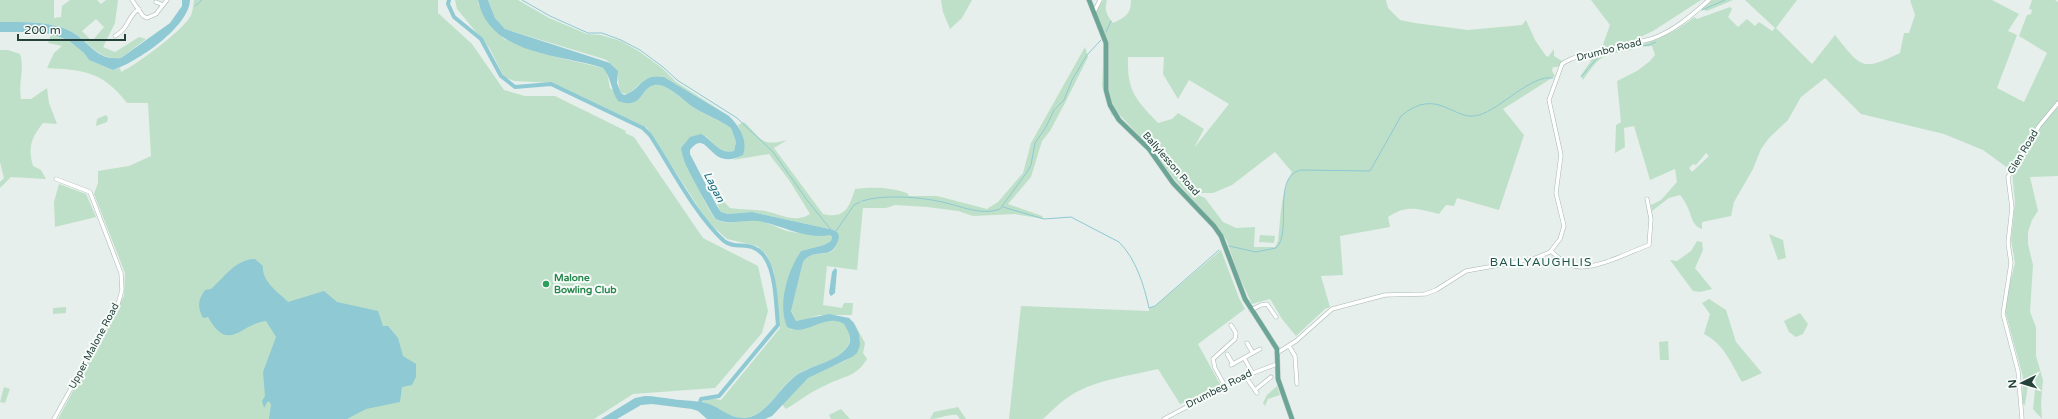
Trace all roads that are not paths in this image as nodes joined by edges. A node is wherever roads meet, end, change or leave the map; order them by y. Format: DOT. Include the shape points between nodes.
graph roads {
  1 [pos="132,0"];
  2 [pos="167,0"];
  3 [pos="1089,0"];
  4 [pos="1100,0"];
  5 [pos="1709,0"];
  6 [pos="156,2"];
  7 [pos="164,5"];
  8 [pos="140,9"];
  9 [pos="1093,13"];
  10 [pos="116,36"];
  11 [pos="2058,104"];
  12 [pos="56,179"];
  13 [pos="1647,199"];
  14 [pos="1551,251"];
  15 [pos="1251,310"];
  16 [pos="1276,317"];
  17 [pos="1231,325"];
  18 [pos="1247,343"];
  19 [pos="1289,346"];
  20 [pos="1260,349"];
  21 [pos="1253,353"];
  22 [pos="1277,353"];
  23 [pos="1227,354"];
  24 [pos="1244,358"];
  25 [pos="1277,364"];
  26 [pos="1252,372"];
  27 [pos="1245,376"];
  28 [pos="1271,377"];
  29 [pos="1297,384"];
  30 [pos="1225,386"];
  31 [pos="54,419"];
  32 [pos="1164,419"];
  33 [pos="1292,419"];
  34 [pos="2022,419"];
  1 -- 8 [label="street"];
  2 -- 7 [label="street"];
  3 -- 9 [label="main road, Ballylesson Road"];
  4 -- 9 [label="street"];
  5 -- 14 [label="street, Drumbo Road" via="1658,37 1575,58 1562,64 1549,100 1561,155 1556,193 1564,226 1560,239"];
  6 -- 7 [label="street"];
  7 -- 8 [label="street" via="150,18 145,18"];
  8 -- 10 [label="street" via="132,15 123,32"];
  9 -- 15 [label="main road, Ballylesson Road" via="1102,28 1106,43 1106,90 1114,112 1148,149 1173,183 1214,226 1226,248"];
  11 -- 34 [label="street, Glen Road" via="2039,126 2008,177 2012,208 2008,243 2011,263 2003,314 2019,376"];
  12 -- 31 [label="street, Upper Malone Road" via="90,192 121,273 122,290 118,304"];
  13 -- 14 [label="street" via="1651,219 1650,245 1605,262 1580,267 1559,259"];
  14 -- 19 [label="street" via="1542,257 1466,271 1425,294 1377,297 1332,309"];
  15 -- 16 [label="street" via="1264,303"];
  15 -- 22 [label="main road, Ballylesson Road" via="1272,340"];
  17 -- 30 [label="street" via="1236,333 1235,339 1213,359"];
  18 -- 21 [label="street"];
  19 -- 22 [label="street"];
  19 -- 29 [label="street" via="1295,356"];
  20 -- 21 [label="street"];
  21 -- 24 [label="street"];
  22 -- 25 [label="main road"];
  23 -- 24 [label="street" via="1232,364"];
  24 -- 26 [label="street"];
  25 -- 26 [label="street, Drumbeg Road"];
  25 -- 33 [label="main road" via="1280,384"];
  26 -- 27 [label="street, Drumbeg Road"];
  27 -- 28 [label="street" via="1256,391"];
  27 -- 30 [label="street, Drumbeg Road"];
  30 -- 32 [label="street, Drumbeg Road"];
}
